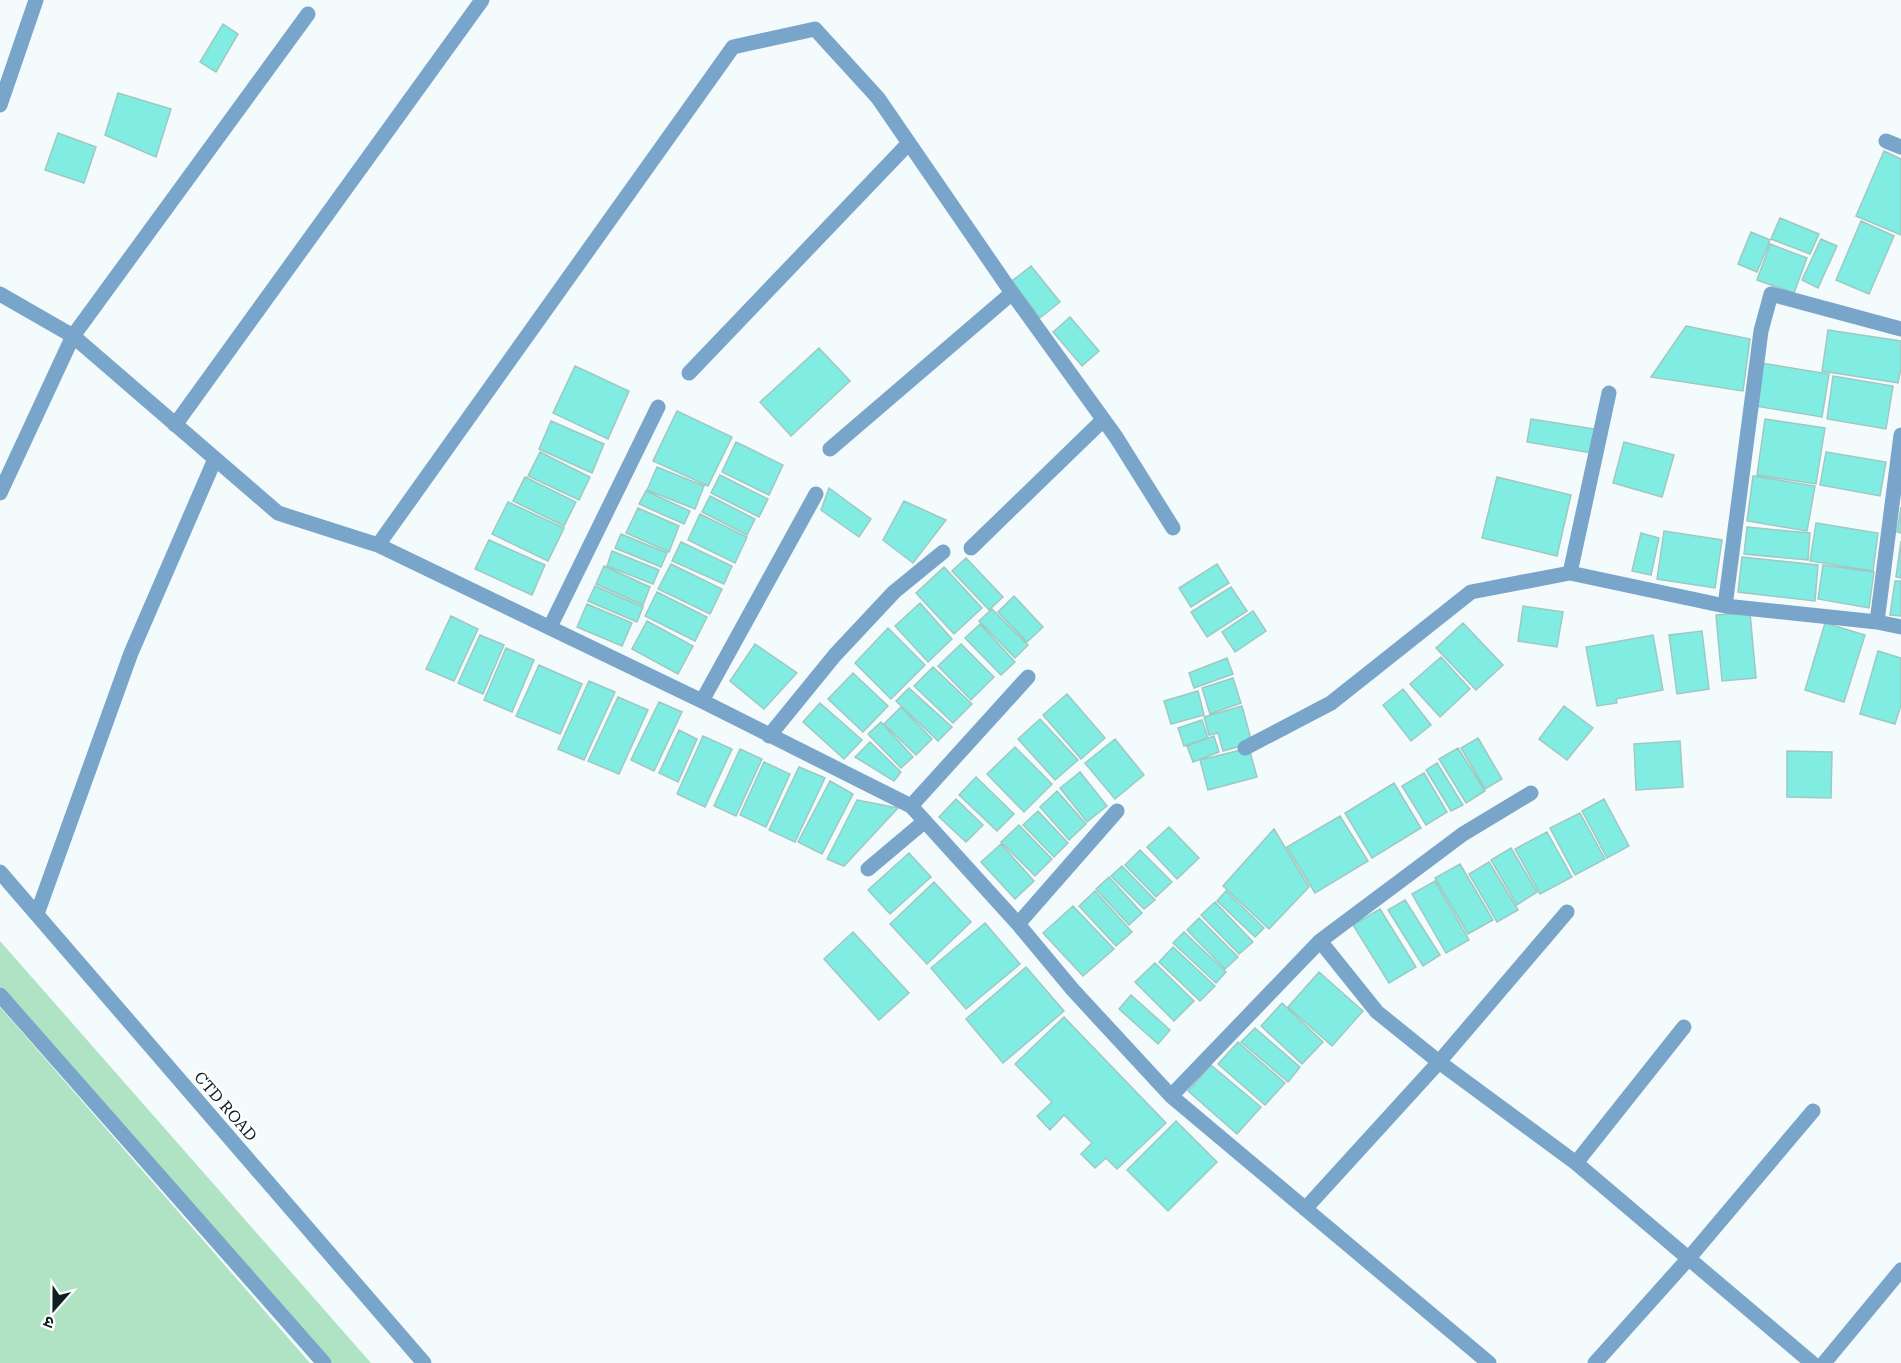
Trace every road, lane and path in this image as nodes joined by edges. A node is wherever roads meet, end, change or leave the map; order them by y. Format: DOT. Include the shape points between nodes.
graph roads {
  1 [pos="36,0"];
  2 [pos="483,0"];
  3 [pos="308,14"];
  4 [pos="0,105"];
  5 [pos="1886,141"];
  6 [pos="909,142"];
  7 [pos="1901,147"];
  8 [pos="0,294"];
  9 [pos="1012,294"];
  10 [pos="1901,329"];
  11 [pos="73,336"];
  12 [pos="689,373"];
  13 [pos="1610,393"];
  14 [pos="658,406"];
  15 [pos="1103,420"];
  16 [pos="175,424"];
  17 [pos="1901,435"];
  18 [pos="830,449"];
  19 [pos="215,459"];
  20 [pos="0,493"];
  21 [pos="816,494"];
  22 [pos="1173,528"];
  23 [pos="378,545"];
  24 [pos="971,548"];
  25 [pos="943,552"];
  26 [pos="1570,573"];
  27 [pos="1725,606"];
  28 [pos="1877,622"];
  29 [pos="550,627"];
  30 [pos="1901,627"];
  31 [pos="1028,677"];
  32 [pos="702,701"];
  33 [pos="769,736"];
  34 [pos="1245,748"];
  35 [pos="1531,794"];
  36 [pos="911,806"];
  37 [pos="1117,810"];
  38 [pos="925,821"];
  39 [pos="868,868"];
  40 [pos="0,872"];
  41 [pos="1567,912"];
  42 [pos="37,914"];
  43 [pos="1018,924"];
  44 [pos="1320,941"];
  45 [pos="0,995"];
  46 [pos="1684,1027"];
  47 [pos="1439,1062"];
  48 [pos="1171,1096"];
  49 [pos="1813,1111"];
  50 [pos="1576,1163"];
  51 [pos="1305,1209"];
  52 [pos="1689,1258"];
  53 [pos="1901,1270"];
  54 [pos="324,1363"];
  55 [pos="424,1363"];
  56 [pos="1489,1363"];
  57 [pos="1595,1363"];
  58 [pos="1812,1363"];
  59 [pos="1824,1363"];
  1 -- 4 [label="street"];
  2 -- 16 [label="street"];
  3 -- 11 [label="street"];
  5 -- 7 [label="street"];
  6 -- 9 [label="street"];
  6 -- 12 [label="street"];
  6 -- 23 [label="street" via="878,98 815,30 733,47"];
  8 -- 11 [label="street"];
  9 -- 15 [label="street"];
  9 -- 18 [label="street"];
  10 -- 27 [label="street" via="1771,294 1761,331"];
  11 -- 16 [label="street"];
  11 -- 20 [label="street"];
  13 -- 26 [label="street"];
  14 -- 29 [label="street"];
  15 -- 22 [label="street"];
  15 -- 24 [label="street"];
  16 -- 19 [label="street"];
  17 -- 28 [label="street"];
  19 -- 23 [label="street" via="278,513"];
  19 -- 42 [label="street" via="131,653"];
  21 -- 32 [label="street"];
  23 -- 29 [label="street"];
  25 -- 33 [label="street" via="894,591"];
  26 -- 27 [label="street"];
  26 -- 34 [label="street" via="1471,592 1331,703"];
  27 -- 28 [label="street"];
  28 -- 30 [label="street"];
  29 -- 32 [label="street"];
  31 -- 36 [label="street"];
  32 -- 33 [label="street"];
  33 -- 36 [label="street"];
  35 -- 44 [label="street" via="1463,834"];
  36 -- 38 [label="street"];
  37 -- 43 [label="street"];
  38 -- 39 [label="street"];
  38 -- 43 [label="street"];
  40 -- 42 [label="street, CTD ROAD"];
  41 -- 47 [label="street"];
  42 -- 55 [label="street, CTD ROAD"];
  43 -- 48 [label="street"];
  44 -- 47 [label="street" via="1377,1012"];
  44 -- 48 [label="street"];
  45 -- 54 [label="street"];
  46 -- 50 [label="street"];
  47 -- 50 [label="street"];
  47 -- 51 [label="street"];
  48 -- 51 [label="street"];
  49 -- 52 [label="street"];
  50 -- 52 [label="street"];
  51 -- 56 [label="street"];
  52 -- 57 [label="street"];
  52 -- 58 [label="street"];
  53 -- 59 [label="street"];
}
